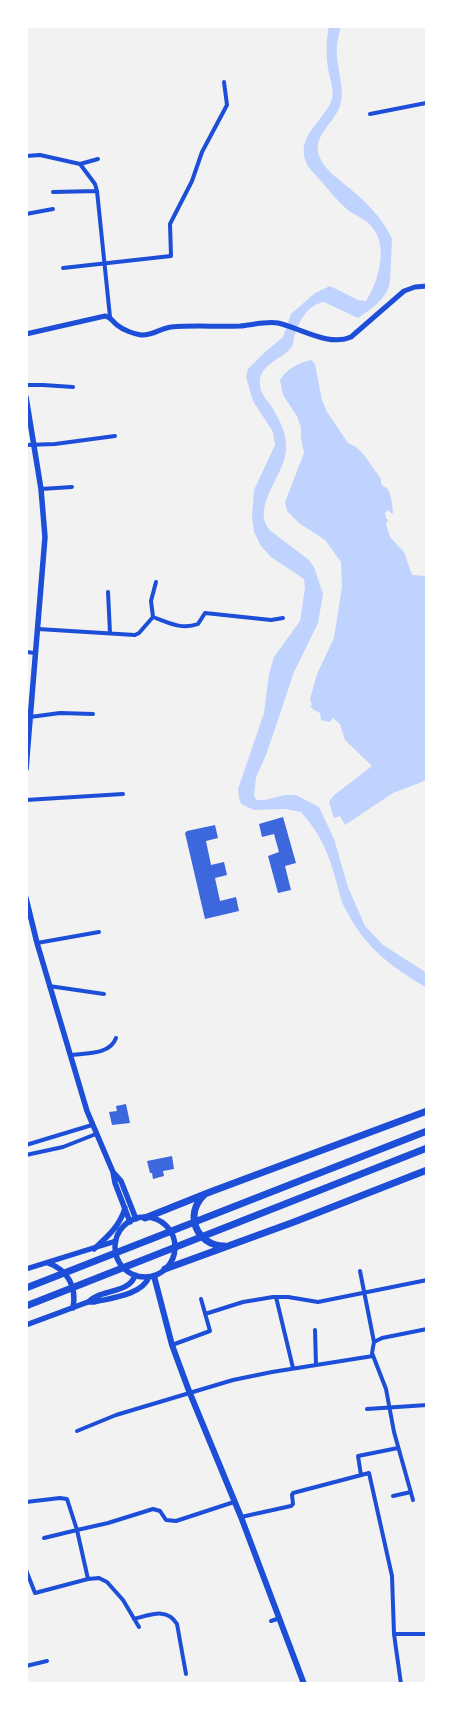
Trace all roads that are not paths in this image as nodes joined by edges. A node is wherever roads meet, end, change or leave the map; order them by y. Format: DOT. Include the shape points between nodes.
graph roads {
  1 [pos="224,82"];
  2 [pos="427,102"];
  3 [pos="427,108"];
  4 [pos="370,114"];
  5 [pos="26,156"];
  6 [pos="98,159"];
  7 [pos="80,164"];
  8 [pos="97,191"];
  9 [pos="53,192"];
  10 [pos="53,209"];
  11 [pos="26,214"];
  12 [pos="103,263"];
  13 [pos="64,268"];
  14 [pos="427,286"];
  15 [pos="110,317"];
  16 [pos="26,334"];
  17 [pos="26,385"];
  18 [pos="74,387"];
  19 [pos="26,397"];
  20 [pos="114,436"];
  21 [pos="26,445"];
  22 [pos="34,445"];
  23 [pos="72,487"];
  24 [pos="41,489"];
  25 [pos="156,582"];
  26 [pos="108,592"];
  27 [pos="153,617"];
  28 [pos="283,618"];
  29 [pos="38,629"];
  30 [pos="110,633"];
  31 [pos="26,652"];
  32 [pos="36,653"];
  33 [pos="94,714"];
  34 [pos="30,717"];
  35 [pos="26,769"];
  36 [pos="122,794"];
  37 [pos="26,800"];
  38 [pos="26,898"];
  39 [pos="99,932"];
  40 [pos="37,943"];
  41 [pos="49,986"];
  42 [pos="104,994"];
  43 [pos="116,1038"];
  44 [pos="70,1055"];
  45 [pos="427,1111"];
  46 [pos="92,1126"];
  47 [pos="427,1131"];
  48 [pos="96,1134"];
  49 [pos="48,1139"];
  50 [pos="26,1144"];
  51 [pos="427,1148"];
  52 [pos="50,1150"];
  53 [pos="26,1155"];
  54 [pos="427,1170"];
  55 [pos="113,1172"];
  56 [pos="210,1192"];
  57 [pos="125,1208"];
  58 [pos="145,1218"];
  59 [pos="133,1220"];
  60 [pos="116,1241"];
  61 [pos="229,1246"];
  62 [pos="94,1249"];
  63 [pos="172,1259"];
  64 [pos="189,1261"];
  65 [pos="48,1263"];
  66 [pos="26,1269"];
  67 [pos="165,1269"];
  68 [pos="360,1271"];
  69 [pos="134,1275"];
  70 [pos="151,1276"];
  71 [pos="427,1280"];
  72 [pos="26,1288"];
  73 [pos="365,1292"];
  74 [pos="111,1294"];
  75 [pos="276,1297"];
  76 [pos="201,1299"];
  77 [pos="26,1306"];
  78 [pos="73,1308"];
  79 [pos="205,1314"];
  80 [pos="26,1325"];
  81 [pos="427,1329"];
  82 [pos="315,1330"];
  83 [pos="374,1342"];
  84 [pos="172,1345"];
  85 [pos="373,1356"];
  86 [pos="316,1365"];
  87 [pos="293,1368"];
  88 [pos="189,1392"];
  89 [pos="427,1405"];
  90 [pos="390,1407"];
  91 [pos="367,1409"];
  92 [pos="77,1431"];
  93 [pos="398,1448"];
  94 [pos="361,1474"];
  95 [pos="411,1492"];
  96 [pos="392,1496"];
  97 [pos="413,1500"];
  98 [pos="26,1502"];
  99 [pos="234,1502"];
  100 [pos="241,1517"];
  101 [pos="77,1530"];
  102 [pos="44,1538"];
  103 [pos="26,1570"];
  104 [pos="88,1579"];
  105 [pos="280,1618"];
  106 [pos="134,1619"];
  107 [pos="271,1621"];
  108 [pos="139,1628"];
  109 [pos="394,1634"];
  110 [pos="427,1634"];
  111 [pos="47,1661"];
  112 [pos="26,1666"];
  113 [pos="186,1674"];
  114 [pos="304,1684"];
  115 [pos="401,1684"];
  1 -- 12 [label="street" via="227,105 170,224 172,256"];
  2 -- 3 [label="street"];
  2 -- 4 [label="street"];
  5 -- 7 [label="street" via="40,155"];
  6 -- 7 [label="street"];
  7 -- 8 [label="street"];
  8 -- 9 [label="street"];
  8 -- 12 [label="street"];
  10 -- 11 [label="street"];
  12 -- 13 [label="street"];
  12 -- 15 [label="street"];
  14 -- 15 [label="street" via="404,291 344,340 270,323 168,327 141,335 122,328"];
  15 -- 16 [label="street"];
  17 -- 18 [label="street"];
  19 -- 22 [label="main road"];
  20 -- 22 [label="street"];
  21 -- 22 [label="street"];
  22 -- 24 [label="main road"];
  23 -- 24 [label="street"];
  24 -- 29 [label="main road" via="44,553"];
  25 -- 27 [label="street" via="151,601"];
  26 -- 30 [label="street"];
  27 -- 28 [label="street" via="182,628 198,624 205,613 271,620"];
  27 -- 30 [label="street" via="137,634"];
  29 -- 30 [label="street"];
  29 -- 32 [label="main road"];
  31 -- 32 [label="street"];
  32 -- 34 [label="main road"];
  33 -- 34 [label="street" via="60,712"];
  34 -- 35 [label="main road"];
  36 -- 37 [label="street"];
  38 -- 40 [label="main road"];
  39 -- 40 [label="street"];
  40 -- 41 [label="main road"];
  41 -- 42 [label="street"];
  41 -- 44 [label="main road"];
  43 -- 44 [label="street" via="106,1050"];
  44 -- 46 [label="main road"];
  45 -- 56 [label="highway"];
  46 -- 48 [label="main road"];
  46 -- 49 [label="street"];
  47 -- 72 [label="highway"];
  48 -- 52 [label="street"];
  48 -- 55 [label="main road"];
  49 -- 50 [label="street"];
  49 -- 52 [label="street"];
  51 -- 77 [label="highway"];
  52 -- 53 [label="street"];
  54 -- 61 [label="highway"];
  55 -- 57 [label="main road"];
  55 -- 59 [label="main road" via="121,1181"];
  56 -- 58 [label="highway"];
  56 -- 61 [label="highway" via="196,1206 194,1225 210,1244"];
  57 -- 59 [label="main road"];
  57 -- 62 [label="main road" via="113,1231"];
  58 -- 59 [label="main road"];
  58 -- 63 [label="main road" via="160,1222 172,1233 175,1243"];
  59 -- 60 [label="main road" via="121,1230"];
  60 -- 62 [label="street"];
  60 -- 69 [label="main road" via="120,1262"];
  61 -- 64 [label="highway"];
  62 -- 65 [label="street"];
  63 -- 64 [label="highway"];
  63 -- 67 [label="main road"];
  64 -- 67 [label="highway"];
  65 -- 66 [label="street"];
  65 -- 78 [label="main road" via="58,1266 68,1278 74,1292"];
  67 -- 70 [label="main road"];
  68 -- 73 [label="street"];
  69 -- 70 [label="main road"];
  69 -- 74 [label="main road" via="130,1284"];
  70 -- 74 [label="main road" via="140,1288"];
  70 -- 84 [label="main road"];
  71 -- 73 [label="street"];
  73 -- 75 [label="street" via="318,1302"];
  73 -- 83 [label="street"];
  74 -- 78 [label="main road"];
  75 -- 79 [label="street" via="244,1302"];
  75 -- 87 [label="street"];
  76 -- 79 [label="street"];
  78 -- 80 [label="main road"];
  79 -- 84 [label="street" via="210,1332"];
  81 -- 83 [label="street"];
  82 -- 86 [label="street"];
  83 -- 85 [label="street"];
  84 -- 88 [label="main road"];
  85 -- 86 [label="street"];
  85 -- 90 [label="street"];
  86 -- 87 [label="street"];
  87 -- 88 [label="street"];
  88 -- 92 [label="street"];
  88 -- 99 [label="main road"];
  89 -- 90 [label="street"];
  90 -- 91 [label="street"];
  90 -- 93 [label="street"];
  93 -- 94 [label="street" via="359,1456"];
  93 -- 95 [label="street"];
  94 -- 100 [label="street" via="292,1493 292,1505"];
  94 -- 109 [label="street" via="368,1473 384,1536 392,1579"];
  95 -- 96 [label="street"];
  95 -- 97 [label="street"];
  98 -- 101 [label="street" via="68,1499"];
  99 -- 100 [label="main road"];
  99 -- 101 [label="street" via="176,1521 166,1520 155,1509"];
  100 -- 105 [label="main road"];
  101 -- 102 [label="street"];
  101 -- 104 [label="street"];
  103 -- 104 [label="street" via="35,1593"];
  104 -- 106 [label="street" via="99,1578 106,1582 123,1600"];
  105 -- 107 [label="street"];
  105 -- 114 [label="main road"];
  106 -- 108 [label="street"];
  106 -- 113 [label="street" via="160,1612 174,1619"];
  109 -- 110 [label="street"];
  109 -- 115 [label="street"];
  111 -- 112 [label="street"];
}
